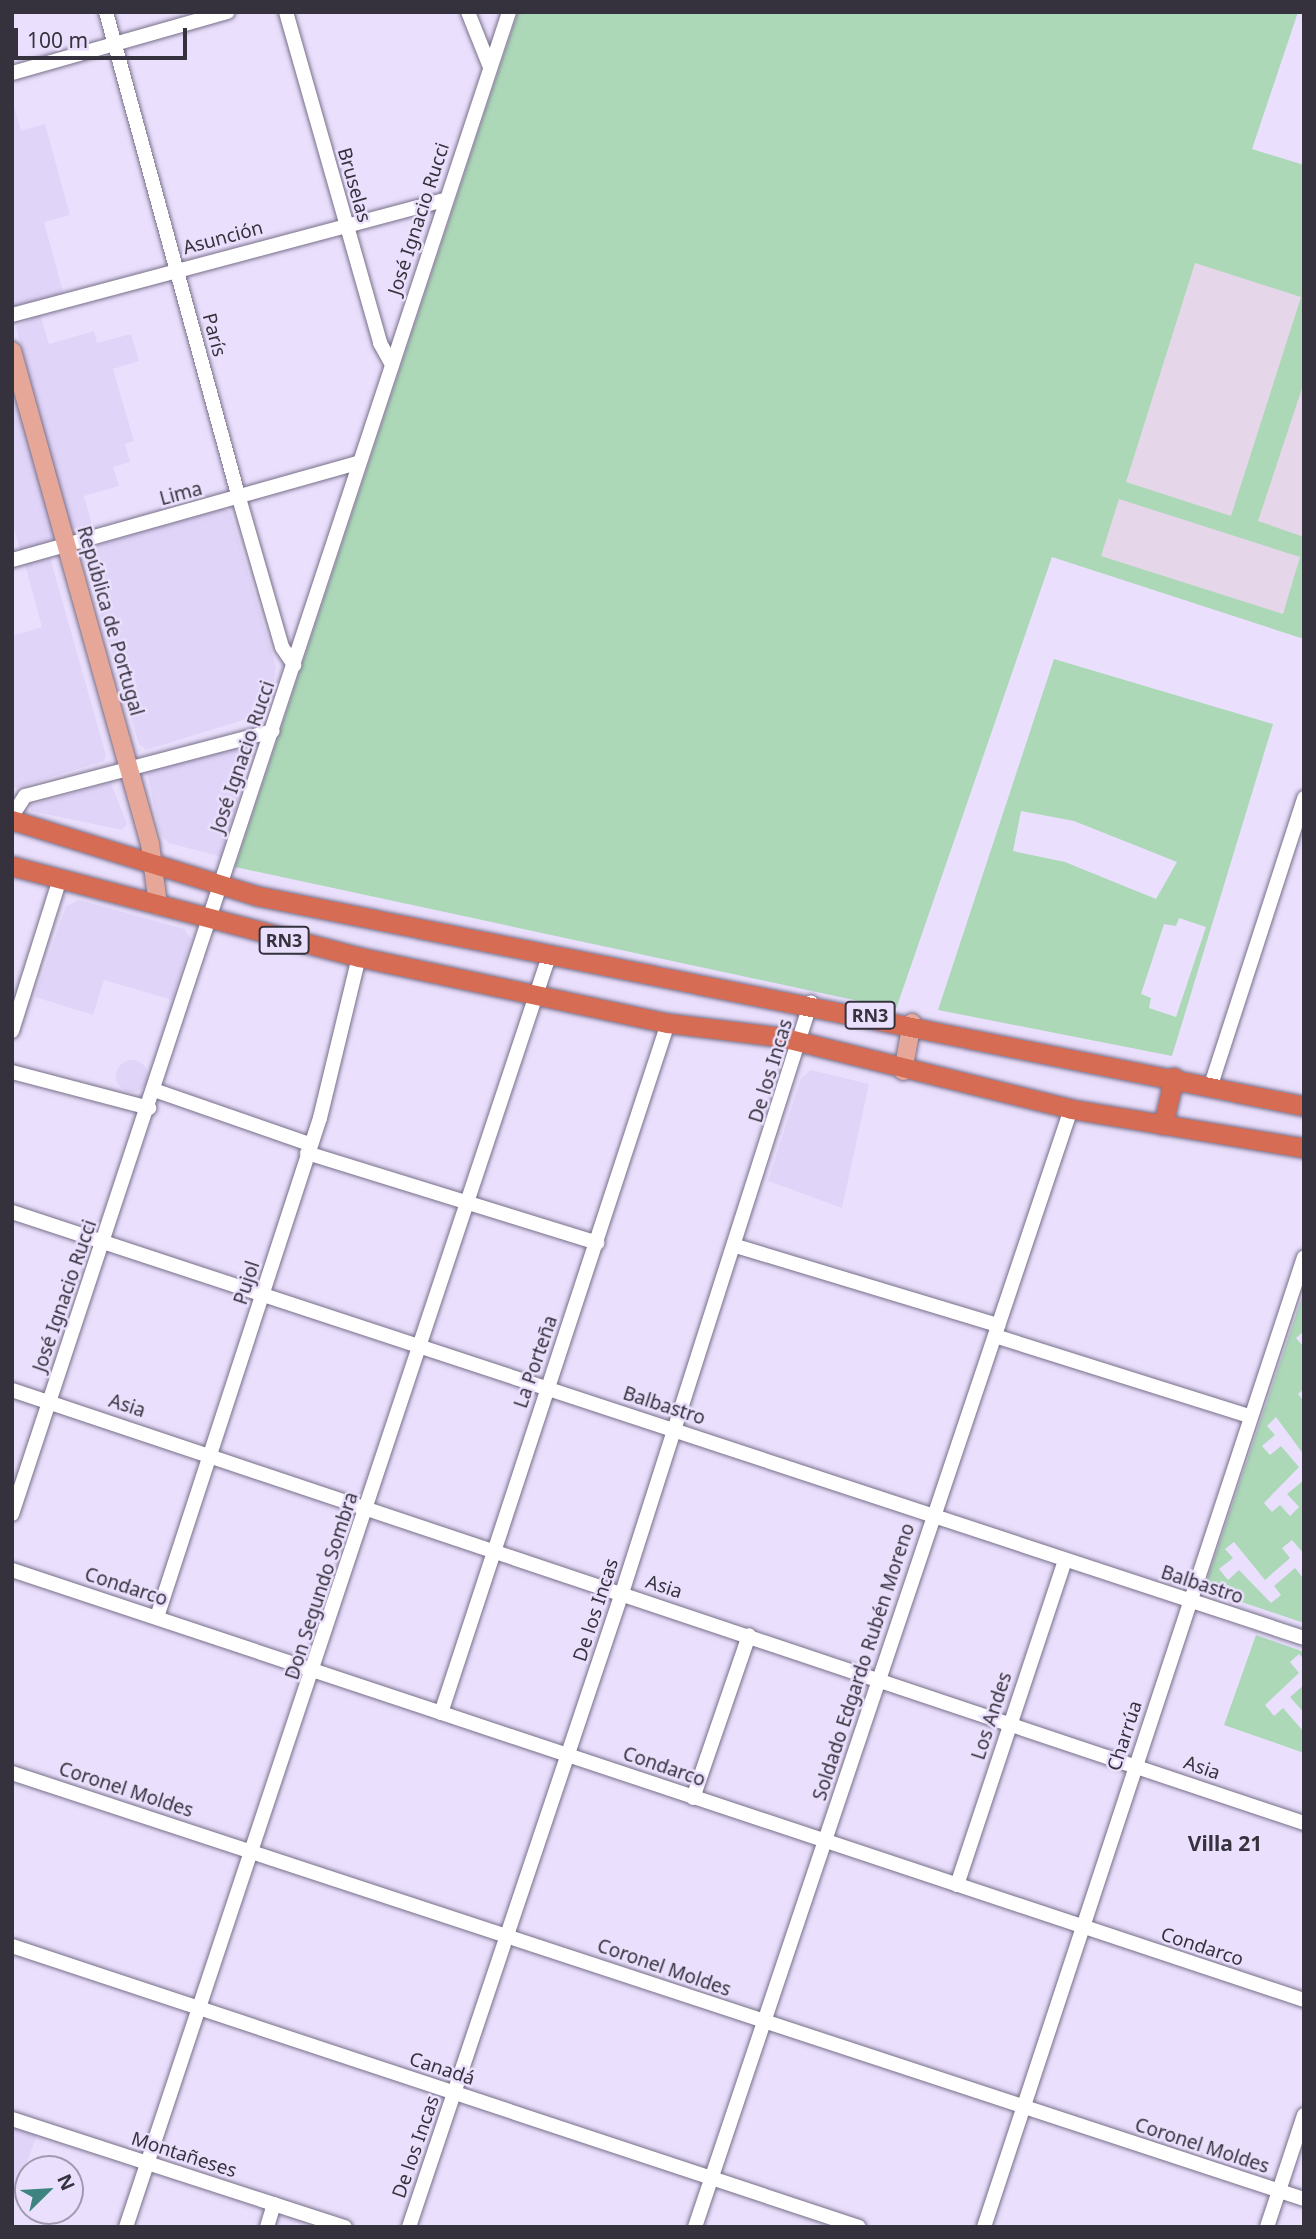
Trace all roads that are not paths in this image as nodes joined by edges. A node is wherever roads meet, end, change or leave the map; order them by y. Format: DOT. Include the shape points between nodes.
graph roads {
  1 [pos="106,12"];
  2 [pos="229,12"];
  3 [pos="286,12"];
  4 [pos="468,12"];
  5 [pos="509,12"];
  6 [pos="115,44"];
  7 [pos="490,67"];
  8 [pos="12,72"];
  9 [pos="443,200"];
  10 [pos="346,225"];
  11 [pos="177,270"];
  12 [pos="12,315"];
  13 [pos="12,351"];
  14 [pos="392,365"];
  15 [pos="358,463"];
  16 [pos="239,498"];
  17 [pos="66,545"];
  18 [pos="12,560"];
  19 [pos="294,665"];
  20 [pos="273,731"];
  21 [pos="130,768"];
  22 [pos="1304,798"];
  23 [pos="12,818"];
  24 [pos="153,858"];
  25 [pos="12,866"];
  26 [pos="60,879"];
  27 [pos="220,885"];
  28 [pos="158,905"];
  29 [pos="209,921"];
  30 [pos="359,957"];
  31 [pos="548,959"];
  32 [pos="539,996"];
  33 [pos="811,1002"];
  34 [pos="668,1023"];
  35 [pos="912,1023"];
  36 [pos="12,1031"];
  37 [pos="803,1042"];
  38 [pos="903,1071"];
  39 [pos="12,1072"];
  40 [pos="1174,1077"];
  41 [pos="1211,1085"];
  42 [pos="154,1090"];
  43 [pos="1304,1106"];
  44 [pos="149,1108"];
  45 [pos="1071,1109"];
  46 [pos="1163,1125"];
  47 [pos="1304,1148"];
  48 [pos="308,1149"];
  49 [pos="467,1203"];
  50 [pos="12,1212"];
  51 [pos="105,1239"];
  52 [pos="597,1242"];
  53 [pos="736,1246"];
  54 [pos="1304,1257"];
  55 [pos="1299,1289"];
  56 [pos="265,1293"];
  57 [pos="997,1331"];
  58 [pos="424,1345"];
  59 [pos="547,1388"];
  60 [pos="12,1390"];
  61 [pos="50,1400"];
  62 [pos="1248,1416"];
  63 [pos="676,1430"];
  64 [pos="211,1454"];
  65 [pos="368,1507"];
  66 [pos="12,1514"];
  67 [pos="933,1516"];
  68 [pos="494,1551"];
  69 [pos="1065,1560"];
  70 [pos="12,1570"];
  71 [pos="622,1593"];
  72 [pos="1189,1600"];
  73 [pos="157,1617"];
  74 [pos="749,1635"];
  75 [pos="1304,1638"];
  76 [pos="314,1671"];
  77 [pos="880,1679"];
  78 [pos="441,1713"];
  79 [pos="1009,1723"];
  80 [pos="568,1754"];
  81 [pos="1136,1766"];
  82 [pos="12,1773"];
  83 [pos="693,1798"];
  84 [pos="1304,1823"];
  85 [pos="825,1842"];
  86 [pos="253,1853"];
  87 [pos="957,1885"];
  88 [pos="1082,1928"];
  89 [pos="508,1936"];
  90 [pos="12,1946"];
  91 [pos="1304,2000"];
  92 [pos="200,2009"];
  93 [pos="765,2023"];
  94 [pos="455,2094"];
  95 [pos="1023,2107"];
  96 [pos="1304,2115"];
  97 [pos="12,2119"];
  98 [pos="147,2163"];
  99 [pos="712,2177"];
  100 [pos="1279,2191"];
  101 [pos="1304,2199"];
  102 [pos="274,2204"];
  103 [pos="127,2227"];
  104 [pos="267,2227"];
  105 [pos="345,2227"];
  106 [pos="409,2227"];
  107 [pos="695,2227"];
  108 [pos="859,2227"];
  109 [pos="984,2227"];
  110 [pos="1267,2227"];
  1 -- 6 [label="street, París"];
  2 -- 6 [label="street"];
  3 -- 10 [label="street, Bruselas"];
  4 -- 7 [label="street"];
  5 -- 7 [label="street, José Ignacio Rucci"];
  6 -- 8 [label="street"];
  6 -- 11 [label="street, París"];
  7 -- 9 [label="street, José Ignacio Rucci"];
  9 -- 10 [label="street, Asunción"];
  9 -- 14 [label="street, José Ignacio Rucci"];
  10 -- 11 [label="street, Asunción"];
  10 -- 14 [label="street, Bruselas"];
  11 -- 12 [label="street, Asunción"];
  11 -- 16 [label="street, París"];
  13 -- 17 [label="main road, República de Portugal"];
  14 -- 15 [label="street, José Ignacio Rucci"];
  15 -- 16 [label="street, Lima"];
  15 -- 19 [label="street, José Ignacio Rucci"];
  16 -- 17 [label="street, Lima"];
  16 -- 19 [label="street, París" via="282,647"];
  17 -- 18 [label="street, Lima"];
  17 -- 21 [label="main road, República de Portugal"];
  19 -- 20 [label="street, José Ignacio Rucci"];
  20 -- 21 [label="street"];
  20 -- 27 [label="street, José Ignacio Rucci"];
  21 -- 23 [label="street" via="25,796"];
  21 -- 24 [label="main road, República de Portugal"];
  22 -- 41 [label="street"];
  23 -- 24 [label="highway, RN3"];
  24 -- 27 [label="highway, RN3"];
  24 -- 28 [label="main road, República de Portugal"];
  25 -- 26 [label="highway, RN3"];
  26 -- 28 [label="highway, RN3"];
  26 -- 36 [label="street"];
  27 -- 29 [label="street, José Ignacio Rucci"];
  27 -- 31 [label="highway, RN3"];
  28 -- 29 [label="highway, RN3"];
  29 -- 30 [label="highway, RN3"];
  29 -- 42 [label="street, José Ignacio Rucci"];
  30 -- 32 [label="highway, RN3"];
  30 -- 48 [label="street, Pujol"];
  31 -- 32 [label="street, Don Segundo Sombra"];
  31 -- 33 [label="highway, RN3"];
  32 -- 34 [label="highway, RN3"];
  32 -- 49 [label="street, Don Segundo Sombra"];
  33 -- 35 [label="highway, RN3"];
  33 -- 37 [label="street, De los Incas"];
  34 -- 37 [label="highway, RN3"];
  34 -- 52 [label="street, La Porteña"];
  35 -- 38 [label="main road"];
  35 -- 40 [label="highway, RN3"];
  37 -- 38 [label="highway, RN3"];
  37 -- 53 [label="street, De los Incas"];
  38 -- 45 [label="highway, RN3"];
  39 -- 44 [label="street"];
  40 -- 41 [label="highway, RN3"];
  40 -- 46 [label="highway"];
  41 -- 43 [label="highway, RN3"];
  42 -- 44 [label="street, José Ignacio Rucci"];
  42 -- 48 [label="street"];
  44 -- 51 [label="street, José Ignacio Rucci"];
  45 -- 46 [label="highway, RN3"];
  45 -- 57 [label="street, Soldado Edgardo Rubén Moreno"];
  46 -- 47 [label="highway, RN3"];
  48 -- 49 [label="street"];
  48 -- 56 [label="street, Pujol"];
  49 -- 52 [label="street"];
  49 -- 58 [label="street, Don Segundo Sombra"];
  50 -- 51 [label="street, Balbastro"];
  51 -- 56 [label="street, Balbastro"];
  51 -- 61 [label="street, José Ignacio Rucci"];
  52 -- 59 [label="street, La Porteña"];
  53 -- 57 [label="street"];
  53 -- 63 [label="street, De los Incas"];
  54 -- 55 [label="street, Charrúa"];
  55 -- 62 [label="street, Charrúa"];
  56 -- 58 [label="street, Balbastro"];
  56 -- 64 [label="street, Pujol"];
  57 -- 62 [label="street"];
  57 -- 67 [label="street, Soldado Edgardo Rubén Moreno"];
  58 -- 59 [label="street, Balbastro"];
  58 -- 65 [label="street, Don Segundo Sombra"];
  59 -- 63 [label="street, Balbastro"];
  59 -- 68 [label="street, La Porteña"];
  60 -- 61 [label="street, Asia"];
  61 -- 64 [label="street, Asia"];
  61 -- 66 [label="street, José Ignacio Rucci"];
  62 -- 72 [label="street, Charrúa"];
  63 -- 67 [label="street, Balbastro"];
  63 -- 71 [label="street, De los Incas"];
  64 -- 65 [label="street, Asia"];
  64 -- 73 [label="street, Pujol"];
  65 -- 68 [label="street, Asia"];
  65 -- 76 [label="street, Don Segundo Sombra"];
  67 -- 69 [label="street, Balbastro"];
  67 -- 77 [label="street, Soldado Edgardo Rubén Moreno"];
  68 -- 71 [label="street, Asia"];
  68 -- 78 [label="street, La Porteña"];
  69 -- 72 [label="street, Balbastro"];
  69 -- 79 [label="street, Los Andes"];
  70 -- 73 [label="street, Condarco"];
  71 -- 74 [label="street, Asia"];
  71 -- 80 [label="street, De los Incas"];
  72 -- 75 [label="street, Balbastro"];
  72 -- 81 [label="street, Charrúa"];
  73 -- 76 [label="street, Condarco"];
  74 -- 77 [label="street, Asia"];
  74 -- 83 [label="street"];
  76 -- 78 [label="street, Condarco"];
  76 -- 86 [label="street, Don Segundo Sombra"];
  77 -- 79 [label="street, Asia"];
  77 -- 85 [label="street, Soldado Edgardo Rubén Moreno"];
  78 -- 80 [label="street, Condarco"];
  79 -- 81 [label="street, Asia"];
  79 -- 87 [label="street, Los Andes"];
  80 -- 83 [label="street, Condarco"];
  80 -- 89 [label="street, De los Incas"];
  81 -- 84 [label="street, Asia"];
  81 -- 88 [label="street, Charrúa"];
  82 -- 86 [label="street, Coronel Moldes"];
  83 -- 85 [label="street, Condarco"];
  85 -- 87 [label="street, Condarco"];
  85 -- 93 [label="street, Soldado Edgardo Rubén Moreno"];
  86 -- 89 [label="street, Coronel Moldes"];
  86 -- 92 [label="street, Don Segundo Sombra"];
  87 -- 88 [label="street, Condarco"];
  88 -- 91 [label="street, Condarco"];
  88 -- 95 [label="street, Charrúa"];
  89 -- 93 [label="street, Coronel Moldes"];
  89 -- 94 [label="street, De los Incas"];
  90 -- 92 [label="street, Canadá"];
  92 -- 94 [label="street, Canadá"];
  92 -- 98 [label="street, Don Segundo Sombra"];
  93 -- 95 [label="street, Coronel Moldes"];
  93 -- 99 [label="street, Soldado Edgardo Rubén Moreno"];
  94 -- 99 [label="street, Canadá"];
  94 -- 106 [label="street, De los Incas"];
  95 -- 100 [label="street, Coronel Moldes"];
  95 -- 109 [label="street, Charrúa"];
  96 -- 100 [label="street"];
  97 -- 98 [label="street, Montañeses"];
  98 -- 102 [label="street, Montañeses"];
  98 -- 103 [label="street, Don Segundo Sombra"];
  99 -- 107 [label="street, Soldado Edgardo Rubén Moreno"];
  99 -- 108 [label="street, Canadá"];
  100 -- 101 [label="street, Coronel Moldes"];
  100 -- 110 [label="street"];
  102 -- 104 [label="street"];
  102 -- 105 [label="street, Montañeses"];
}
